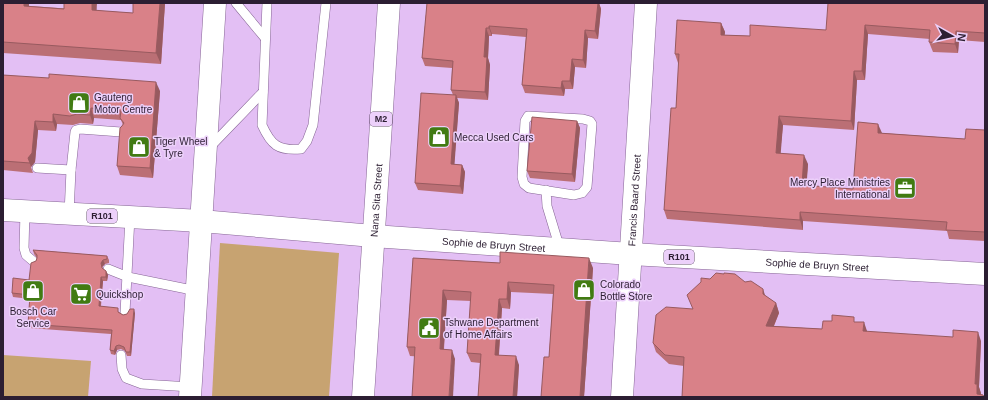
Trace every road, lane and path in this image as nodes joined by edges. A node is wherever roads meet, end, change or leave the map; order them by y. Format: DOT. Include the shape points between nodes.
graph roads {
  1 [pos="215,3"];
  2 [pos="236,3"];
  3 [pos="267,3"];
  4 [pos="326,3"];
  5 [pos="389,3"];
  6 [pos="646,3"];
  7 [pos="265,38"];
  8 [pos="263,92"];
  9 [pos="120,132"];
  10 [pos="205,151"];
  11 [pos="37,168"];
  12 [pos="71,170"];
  13 [pos="546,190"];
  14 [pos="3,210"];
  15 [pos="25,211"];
  16 [pos="70,214"];
  17 [pos="130,217"];
  18 [pos="201,221"];
  19 [pos="373,236"];
  20 [pos="560,249"];
  21 [pos="631,254"];
  22 [pos="33,261"];
  23 [pos="108,269"];
  24 [pos="985,274"];
  25 [pos="128,277"];
  26 [pos="196,291"];
  27 [pos="125,312"];
  28 [pos="121,355"];
  29 [pos="190,392"];
  30 [pos="363,397"];
  31 [pos="622,397"];
  1 -- 10 [label="main road"];
  2 -- 7 [label="lane"];
  3 -- 7 [label="lane"];
  4 -- 8 [label="lane" via="313,125 301,149 277,147 267,138 262,125"];
  5 -- 19 [label="main road, Nana Sita Street / M2"];
  6 -- 21 [label="main road, Francis Baard Street"];
  7 -- 8 [label="lane"];
  8 -- 10 [label="lane"];
  9 -- 12 [label="lane" via="76,130"];
  10 -- 18 [label="main road"];
  11 -- 12 [label="lane"];
  12 -- 16 [label="lane"];
  13 -- 13 [label="lane" via="529,188 524,184 522,177 525,121 528,116 590,121 592,124 587,187 582,193 574,195"];
  13 -- 20 [label="lane" via="547,206"];
  14 -- 15 [label="main road, Sophie de Bruyn Street / R101"];
  15 -- 16 [label="main road, Sophie de Bruyn Street / R101"];
  15 -- 22 [label="lane" via="24,248 26,255"];
  16 -- 17 [label="main road, Sophie de Bruyn Street / R101"];
  17 -- 18 [label="main road, Sophie de Bruyn Street / R101"];
  17 -- 25 [label="lane"];
  18 -- 19 [label="main road, Sophie de Bruyn Street / R101"];
  18 -- 26 [label="main road"];
  19 -- 20 [label="main road, Sophie de Bruyn Street / R101"];
  19 -- 30 [label="main road, Nana Sita Street / M2"];
  20 -- 21 [label="main road, Sophie de Bruyn Street / R101"];
  21 -- 24 [label="main road, Sophie de Bruyn Street / R101"];
  21 -- 31 [label="main road, Francis Baard Street"];
  23 -- 25 [label="lane"];
  25 -- 26 [label="lane"];
  25 -- 27 [label="lane"];
  26 -- 29 [label="main road"];
  28 -- 29 [label="lane" via="122,370 126,378 142,384"];
}
